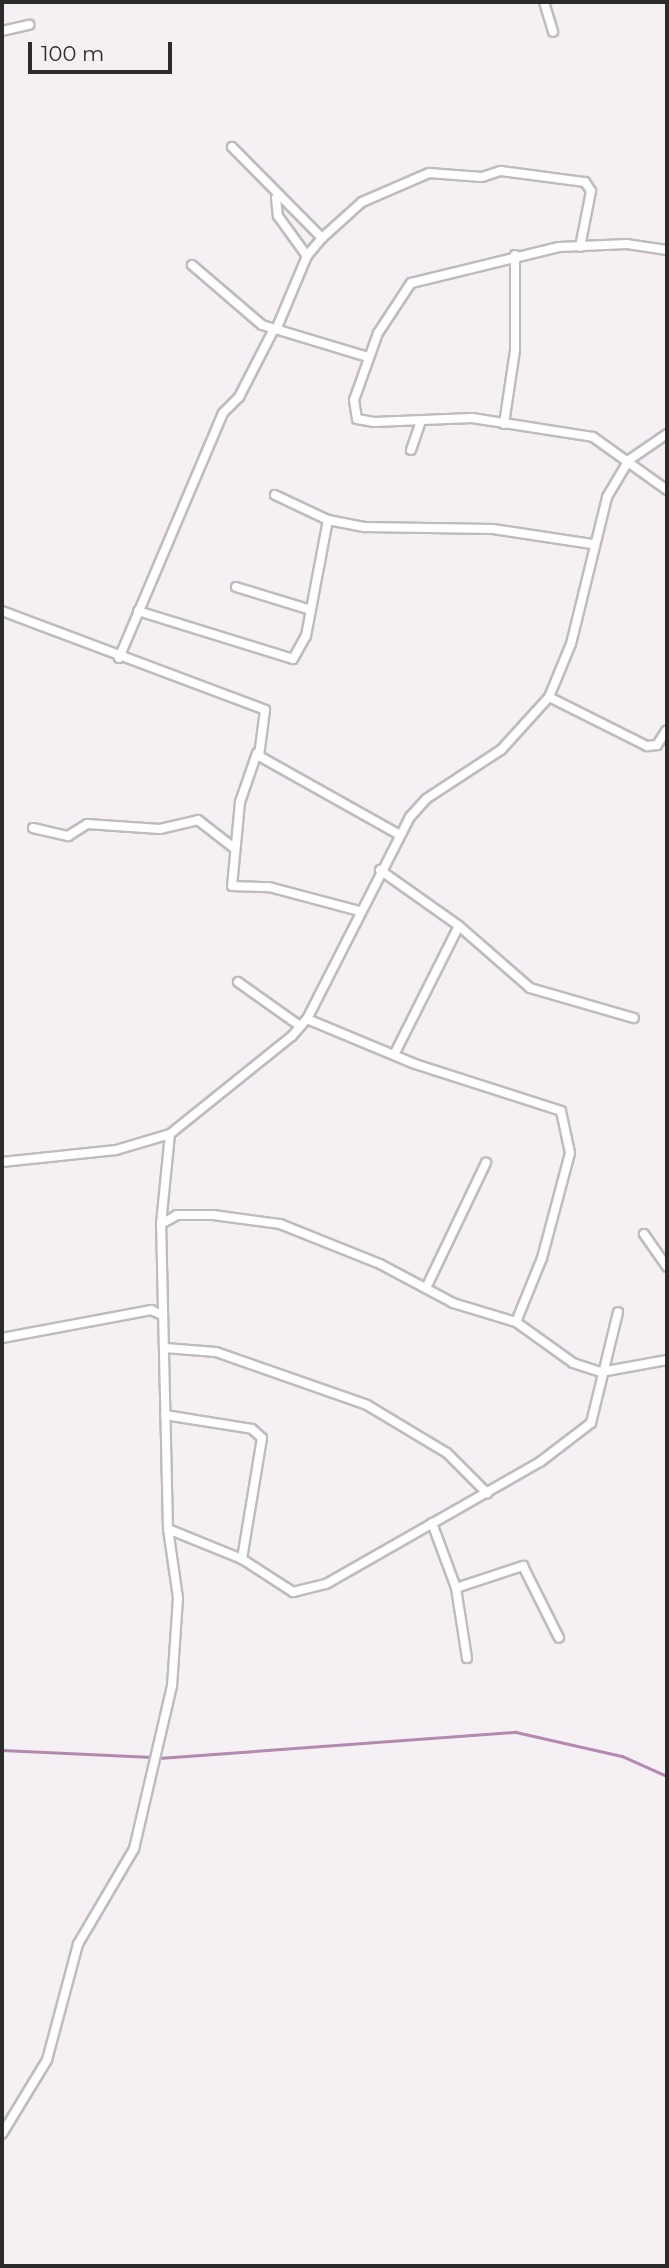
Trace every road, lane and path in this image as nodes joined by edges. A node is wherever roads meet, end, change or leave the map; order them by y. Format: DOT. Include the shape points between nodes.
graph roads {
  1 [pos="544,2"];
  2 [pos="29,25"];
  3 [pos="2,31"];
  4 [pos="553,32"];
  5 [pos="232,147"];
  6 [pos="276,198"];
  7 [pos="322,238"];
  8 [pos="580,247"];
  9 [pos="667,250"];
  10 [pos="307,256"];
  11 [pos="515,256"];
  12 [pos="192,265"];
  13 [pos="276,327"];
  14 [pos="368,357"];
  15 [pos="421,421"];
  16 [pos="503,425"];
  17 [pos="667,434"];
  18 [pos="411,450"];
  19 [pos="629,460"];
  20 [pos="667,491"];
  21 [pos="275,495"];
  22 [pos="328,520"];
  23 [pos="592,544"];
  24 [pos="236,587"];
  25 [pos="311,610"];
  26 [pos="2,611"];
  27 [pos="138,611"];
  28 [pos="119,658"];
  29 [pos="550,698"];
  30 [pos="666,731"];
  31 [pos="257,753"];
  32 [pos="33,828"];
  33 [pos="398,834"];
  34 [pos="234,848"];
  35 [pos="380,870"];
  36 [pos="360,911"];
  37 [pos="459,926"];
  38 [pos="238,982"];
  39 [pos="307,1018"];
  40 [pos="634,1018"];
  41 [pos="300,1026"];
  42 [pos="394,1055"];
  43 [pos="170,1134"];
  44 [pos="2,1163"];
  45 [pos="486,1163"];
  46 [pos="163,1200"];
  47 [pos="177,1215"];
  48 [pos="162,1224"];
  49 [pos="644,1234"];
  50 [pos="667,1267"];
  51 [pos="426,1288"];
  52 [pos="162,1293"];
  53 [pos="151,1310"];
  54 [pos="618,1312"];
  55 [pos="162,1315"];
  56 [pos="516,1322"];
  57 [pos="2,1338"];
  58 [pos="165,1348"];
  59 [pos="667,1360"];
  60 [pos="601,1371"];
  61 [pos="165,1415"];
  62 [pos="486,1493"];
  63 [pos="432,1523"];
  64 [pos="168,1529"];
  65 [pos="243,1559"];
  66 [pos="456,1588"];
  67 [pos="559,1638"];
  68 [pos="467,1658"];
  69 [pos="2,2134"];
  1 -- 4 [label="street"];
  2 -- 3 [label="street"];
  5 -- 6 [label="street"];
  6 -- 7 [label="street"];
  6 -- 10 [label="street" via="278,216"];
  7 -- 8 [label="street" via="362,202 419,176 482,177 501,171 585,182 591,191"];
  7 -- 10 [label="street"];
  8 -- 9 [label="street" via="627,244"];
  8 -- 11 [label="street"];
  10 -- 13 [label="street"];
  11 -- 14 [label="street" via="411,283 399,293"];
  11 -- 16 [label="street" via="515,351"];
  12 -- 13 [label="street"];
  13 -- 14 [label="street"];
  13 -- 27 [label="street" via="239,397 223,413"];
  14 -- 15 [label="street" via="354,400 357,419"];
  15 -- 16 [label="street"];
  15 -- 18 [label="street"];
  16 -- 19 [label="street" via="593,437"];
  17 -- 19 [label="street"];
  19 -- 20 [label="street"];
  19 -- 23 [label="street" via="607,497"];
  21 -- 22 [label="street"];
  22 -- 23 [label="street" via="365,527 493,529"];
  22 -- 25 [label="street"];
  23 -- 29 [label="street" via="571,644"];
  24 -- 25 [label="street"];
  25 -- 27 [label="street" via="302,651 293,659"];
  26 -- 28 [label="street"];
  27 -- 28 [label="street"];
  28 -- 31 [label="street" via="265,709"];
  29 -- 30 [label="street" via="647,746 657,745"];
  29 -- 33 [label="street" via="501,750 426,799"];
  31 -- 33 [label="street"];
  31 -- 34 [label="street" via="249,763"];
  32 -- 34 [label="street" via="68,836 87,824 160,829 198,820"];
  33 -- 35 [label="street"];
  34 -- 36 [label="street" via="232,886 269,887"];
  35 -- 36 [label="street"];
  35 -- 37 [label="street"];
  36 -- 39 [label="street"];
  37 -- 40 [label="street" via="530,988"];
  37 -- 42 [label="street"];
  38 -- 41 [label="street"];
  39 -- 41 [label="street"];
  39 -- 42 [label="street"];
  41 -- 43 [label="street"];
  42 -- 56 [label="street" via="561,1111 570,1153 542,1258"];
  43 -- 44 [label="street" via="116,1150"];
  43 -- 46 [label="street"];
  45 -- 51 [label="street"];
  46 -- 47 [label="street"];
  46 -- 48 [label="street"];
  47 -- 48 [label="street"];
  47 -- 51 [label="street" via="280,1224"];
  48 -- 52 [label="street"];
  49 -- 50 [label="street"];
  51 -- 56 [label="street"];
  52 -- 53 [label="street"];
  52 -- 55 [label="street"];
  53 -- 55 [label="street"];
  53 -- 57 [label="street"];
  54 -- 60 [label="street"];
  55 -- 58 [label="street"];
  56 -- 60 [label="street" via="573,1363"];
  58 -- 61 [label="street"];
  58 -- 62 [label="street" via="216,1352 367,1405 447,1453"];
  59 -- 60 [label="street"];
  60 -- 62 [label="street" via="591,1423"];
  61 -- 64 [label="street"];
  61 -- 65 [label="street" via="252,1429 261,1438"];
  62 -- 63 [label="street"];
  63 -- 65 [label="street" via="303,1592"];
  63 -- 66 [label="street"];
  64 -- 65 [label="street"];
  64 -- 69 [label="street" via="178,1598 174,1662 144,1815 134,1849 78,1944 47,2060"];
  66 -- 67 [label="street" via="523,1566"];
  66 -- 68 [label="street"];
}
